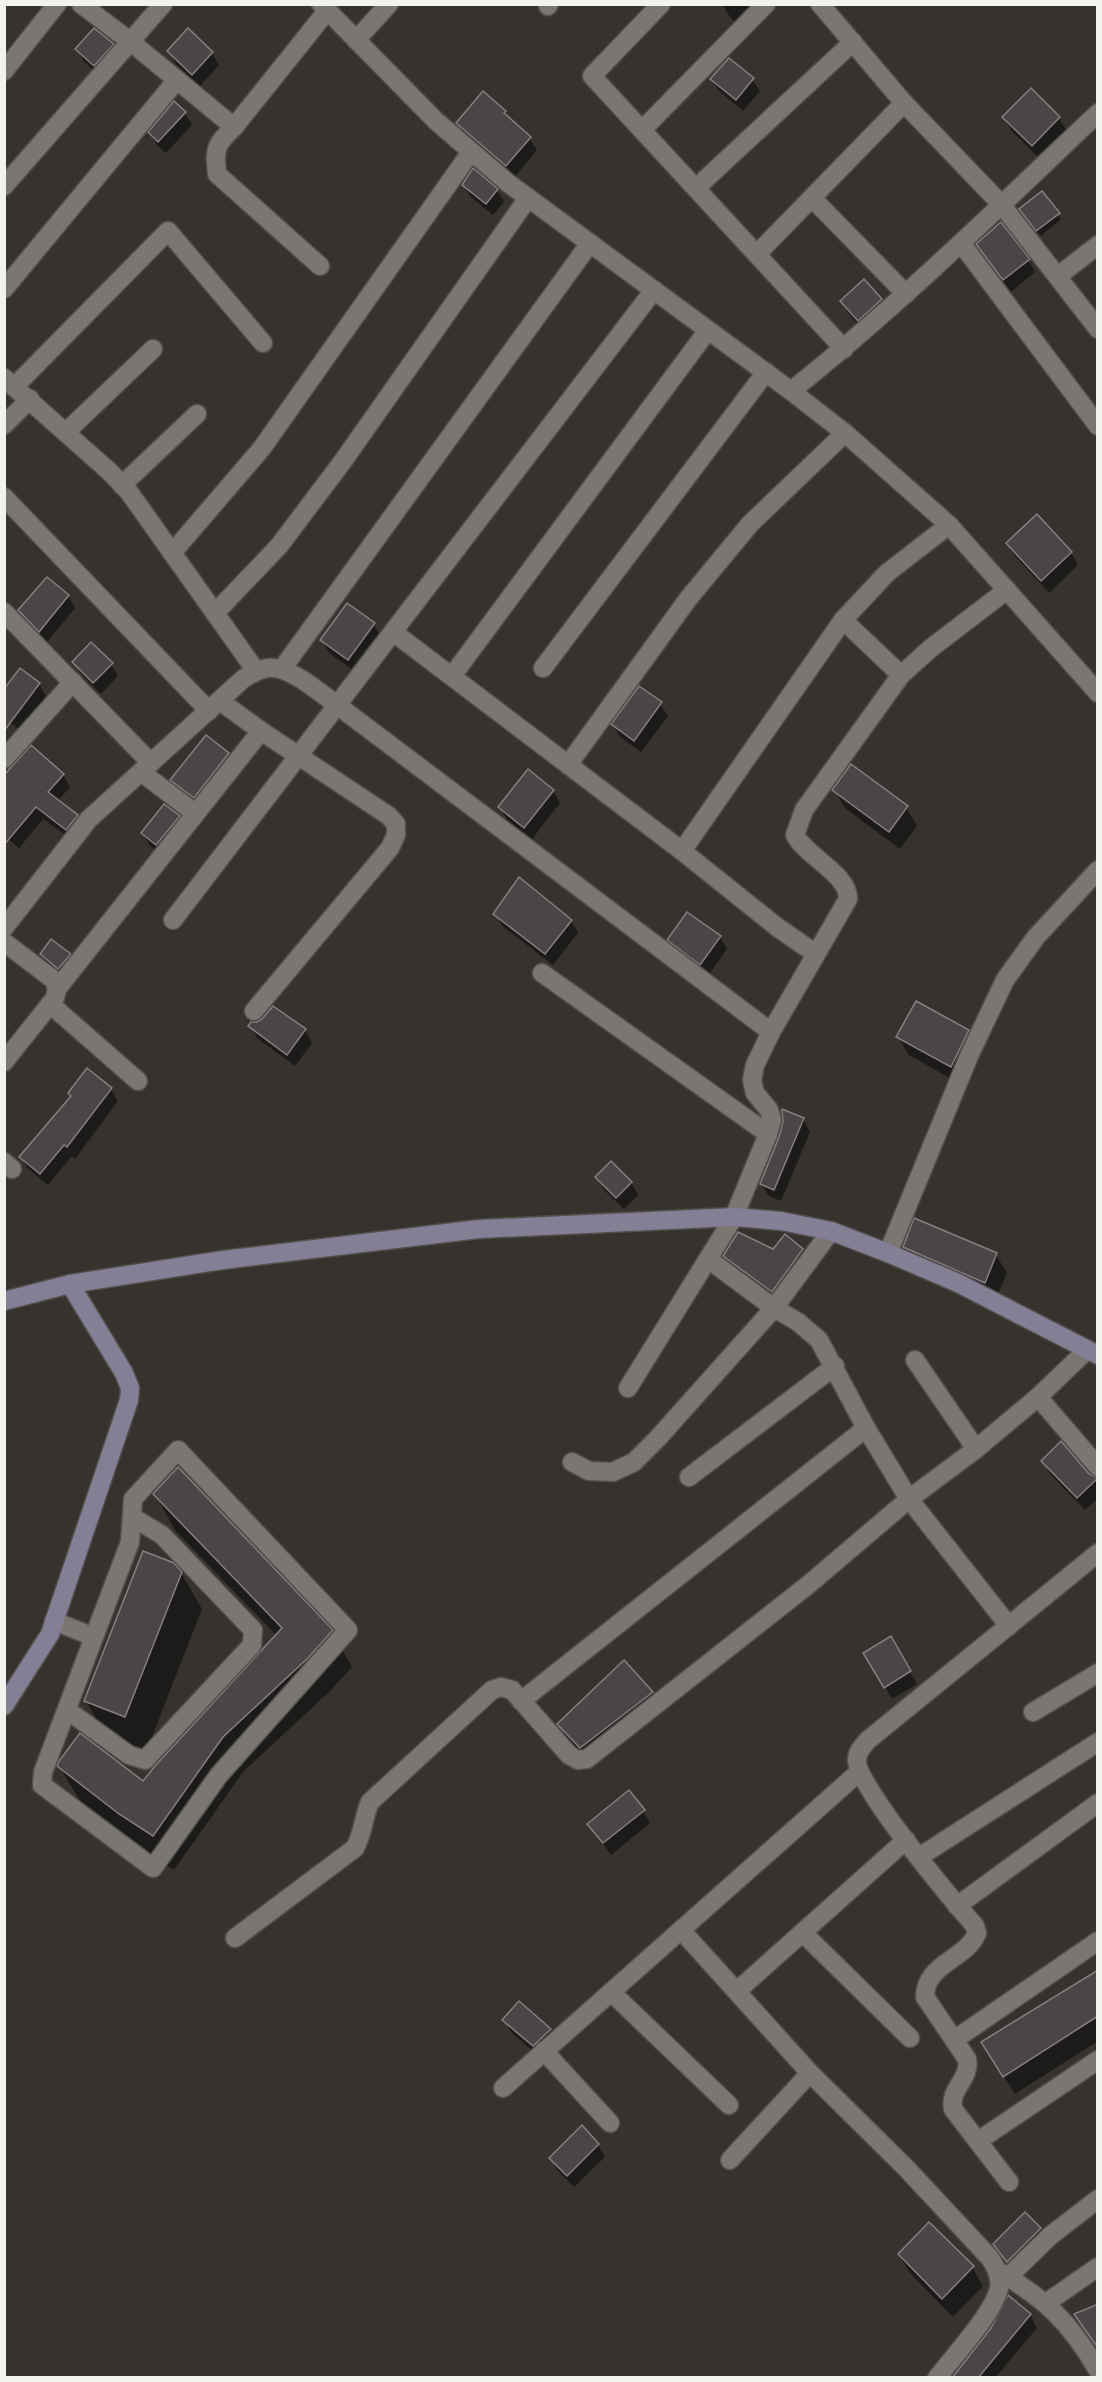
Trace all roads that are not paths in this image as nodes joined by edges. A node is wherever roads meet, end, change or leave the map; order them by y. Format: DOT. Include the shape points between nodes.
graph roads {
  1 [pos="57,4"];
  2 [pos="81,4"];
  3 [pos="163,4"];
  4 [pos="389,4"];
  5 [pos="661,4"];
  6 [pos="766,4"];
  7 [pos="820,4"];
  8 [pos="324,8"];
  9 [pos="357,40"];
  10 [pos="130,42"];
  11 [pos="853,42"];
  12 [pos="4,71"];
  13 [pos="176,81"];
  14 [pos="904,103"];
  15 [pos="1098,113"];
  16 [pos="234,126"];
  17 [pos="642,130"];
  18 [pos="471,152"];
  19 [pos="4,186"];
  20 [pos="696,188"];
  21 [pos="528,198"];
  22 [pos="812,198"];
  23 [pos="1001,204"];
  24 [pos="590,243"];
  25 [pos="962,243"];
  26 [pos="1098,245"];
  27 [pos="757,254"];
  28 [pos="320,266"];
  29 [pos="1058,276"];
  30 [pos="4,289"];
  31 [pos="654,290"];
  32 [pos="906,294"];
  33 [pos="1098,329"];
  34 [pos="708,330"];
  35 [pos="262,343"];
  36 [pos="153,349"];
  37 [pos="844,349"];
  38 [pos="765,372"];
  39 [pos="10,382"];
  40 [pos="791,391"];
  41 [pos="30,399"];
  42 [pos="197,414"];
  43 [pos="4,425"];
  44 [pos="1098,426"];
  45 [pos="66,432"];
  46 [pos="845,433"];
  47 [pos="122,485"];
  48 [pos="4,497"];
  49 [pos="950,525"];
  50 [pos="172,552"];
  51 [pos="1007,590"];
  52 [pos="4,612"];
  53 [pos="215,613"];
  54 [pos="843,620"];
  55 [pos="393,632"];
  56 [pos="543,668"];
  57 [pos="282,669"];
  58 [pos="256,671"];
  59 [pos="902,675"];
  60 [pos="452,676"];
  61 [pos="73,682"];
  62 [pos="1098,693"];
  63 [pos="337,705"];
  64 [pos="215,706"];
  65 [pos="261,731"];
  66 [pos="299,754"];
  67 [pos="4,759"];
  68 [pos="568,765"];
  69 [pos="146,768"];
  70 [pos="195,813"];
  71 [pos="682,851"];
  72 [pos="1098,870"];
  73 [pos="173,920"];
  74 [pos="4,928"];
  75 [pos="4,942"];
  76 [pos="816,954"];
  77 [pos="542,974"];
  78 [pos="54,997"];
  79 [pos="254,1011"];
  80 [pos="771,1032"];
  81 [pos="4,1062"];
  82 [pos="138,1081"];
  83 [pos="768,1134"];
  84 [pos="734,1217"];
  85 [pos="831,1231"];
  86 [pos="888,1253"];
  87 [pos="708,1259"];
  88 [pos="70,1284"];
  89 [pos="4,1301"];
  90 [pos="774,1308"];
  91 [pos="1092,1352"];
  92 [pos="915,1360"];
  93 [pos="835,1366"];
  94 [pos="628,1388"];
  95 [pos="1038,1397"];
  96 [pos="866,1428"];
  97 [pos="976,1449"];
  98 [pos="572,1462"];
  99 [pos="1098,1467"];
  100 [pos="689,1476"];
  101 [pos="909,1499"];
  102 [pos="132,1517"];
  103 [pos="1098,1553"];
  104 [pos="54,1621"];
  105 [pos="1009,1626"];
  106 [pos="94,1637"];
  107 [pos="1098,1673"];
  108 [pos="521,1701"];
  109 [pos="4,1706"];
  110 [pos="67,1710"];
  111 [pos="1033,1712"];
  112 [pos="1098,1742"];
  113 [pos="858,1772"];
  114 [pos="1098,1803"];
  115 [pos="906,1840"];
  116 [pos="919,1857"];
  117 [pos="957,1906"];
  118 [pos="681,1930"];
  119 [pos="803,1933"];
  120 [pos="235,1938"];
  121 [pos="1098,1941"];
  122 [pos="611,1992"];
  123 [pos="737,1992"];
  124 [pos="910,2038"];
  125 [pos="954,2040"];
  126 [pos="544,2051"];
  127 [pos="1098,2061"];
  128 [pos="810,2073"];
  129 [pos="503,2088"];
  130 [pos="729,2105"];
  131 [pos="610,2123"];
  132 [pos="978,2140"];
  133 [pos="730,2160"];
  134 [pos="1009,2182"];
  135 [pos="1098,2199"];
  136 [pos="1098,2267"];
  137 [pos="1003,2274"];
  138 [pos="1046,2303"];
  139 [pos="1097,2369"];
  140 [pos="938,2378"];
  141 [pos="1085,2378"];
  1 -- 12 [label="street"];
  2 -- 10 [label="street"];
  3 -- 10 [label="street"];
  4 -- 9 [label="street"];
  5 -- 17 [label="street" via="592,76"];
  6 -- 17 [label="street"];
  7 -- 11 [label="street"];
  8 -- 9 [label="street"];
  8 -- 16 [label="street"];
  9 -- 18 [label="street"];
  10 -- 13 [label="street"];
  10 -- 19 [label="street"];
  11 -- 14 [label="street"];
  11 -- 20 [label="street"];
  13 -- 16 [label="street"];
  13 -- 30 [label="street"];
  14 -- 22 [label="street"];
  14 -- 23 [label="street"];
  15 -- 23 [label="street"];
  16 -- 28 [label="street" via="218,143 217,174"];
  17 -- 20 [label="street"];
  18 -- 21 [label="street"];
  18 -- 50 [label="street" via="262,448"];
  20 -- 27 [label="street"];
  21 -- 24 [label="street"];
  21 -- 53 [label="street" via="279,546"];
  22 -- 27 [label="street"];
  22 -- 32 [label="street"];
  23 -- 25 [label="street"];
  23 -- 29 [label="street"];
  24 -- 31 [label="street"];
  24 -- 57 [label="street"];
  25 -- 32 [label="street"];
  25 -- 44 [label="street"];
  26 -- 29 [label="street"];
  27 -- 37 [label="street"];
  29 -- 33 [label="street"];
  31 -- 34 [label="street"];
  31 -- 55 [label="street"];
  32 -- 37 [label="street"];
  34 -- 38 [label="street"];
  34 -- 60 [label="street"];
  35 -- 39 [label="street" via="168,231"];
  36 -- 45 [label="street"];
  37 -- 40 [label="street"];
  38 -- 40 [label="street"];
  38 -- 56 [label="street"];
  39 -- 41 [label="street"];
  40 -- 46 [label="street"];
  41 -- 43 [label="street"];
  41 -- 45 [label="street"];
  42 -- 47 [label="street"];
  45 -- 47 [label="street"];
  46 -- 49 [label="street"];
  46 -- 68 [label="street" via="750,524 688,599"];
  47 -- 50 [label="street"];
  48 -- 64 [label="street"];
  49 -- 51 [label="street"];
  49 -- 54 [label="street" via="887,573"];
  50 -- 53 [label="street"];
  51 -- 59 [label="street"];
  51 -- 62 [label="street"];
  52 -- 61 [label="street"];
  53 -- 58 [label="street"];
  54 -- 59 [label="street"];
  54 -- 71 [label="street"];
  55 -- 60 [label="street"];
  55 -- 63 [label="street"];
  57 -- 58 [label="street"];
  57 -- 63 [label="street"];
  58 -- 64 [label="street"];
  59 -- 76 [label="street" via="797,824 795,835 801,845 849,891 845,906"];
  60 -- 68 [label="street"];
  61 -- 67 [label="street"];
  61 -- 69 [label="street"];
  63 -- 66 [label="street"];
  63 -- 80 [label="street"];
  64 -- 65 [label="street"];
  64 -- 69 [label="street"];
  65 -- 66 [label="street"];
  65 -- 70 [label="street"];
  66 -- 73 [label="street"];
  66 -- 79 [label="street" via="389,816 396,824 396,835 390,848"];
  68 -- 71 [label="street"];
  69 -- 70 [label="street"];
  69 -- 74 [label="street" via="89,819"];
  70 -- 78 [label="street"];
  71 -- 76 [label="street"];
  72 -- 86 [label="street" via="1036,937 1005,980 969,1056"];
  75 -- 78 [label="street" via="54,980"];
  76 -- 80 [label="street"];
  77 -- 83 [label="street"];
  78 -- 81 [label="street"];
  78 -- 82 [label="street"];
  80 -- 83 [label="street" via="752,1080 755,1093 770,1110"];
  83 -- 84 [label="street"];
  84 -- 85 [label="street"];
  84 -- 87 [label="street"];
  84 -- 88 [label="street" via="479,1229 223,1260"];
  85 -- 86 [label="street"];
  85 -- 90 [label="street"];
  86 -- 91 [label="street" via="958,1283"];
  87 -- 90 [label="street"];
  87 -- 94 [label="street"];
  88 -- 89 [label="street"];
  88 -- 104 [label="street" via="130,1389"];
  90 -- 93 [label="street" via="819,1340"];
  90 -- 98 [label="street" via="634,1462 613,1472 589,1471"];
  91 -- 95 [label="street"];
  92 -- 97 [label="street"];
  93 -- 96 [label="street"];
  93 -- 100 [label="street"];
  95 -- 97 [label="street"];
  95 -- 99 [label="street"];
  96 -- 101 [label="street"];
  96 -- 108 [label="street"];
  97 -- 101 [label="street"];
  101 -- 105 [label="street"];
  101 -- 108 [label="street" via="808,1585 587,1759 569,1755"];
  102 -- 106 [label="street" via="130,1542"];
  102 -- 110 [label="street" via="162,1535 253,1630 252,1645 145,1760 129,1755"];
  102 -- 110 [label="street" via="133,1499 177,1450 348,1630 219,1775 153,1868 42,1785 43,1772"];
  103 -- 105 [label="street"];
  104 -- 106 [label="street"];
  104 -- 109 [label="street" via="50,1634"];
  105 -- 113 [label="street" via="868,1740 856,1759"];
  106 -- 110 [label="street"];
  107 -- 111 [label="street"];
  108 -- 120 [label="street" via="512,1690 492,1690 370,1802 355,1848"];
  112 -- 116 [label="street"];
  113 -- 115 [label="street"];
  113 -- 118 [label="street"];
  114 -- 117 [label="street"];
  115 -- 116 [label="street"];
  115 -- 119 [label="street"];
  116 -- 117 [label="street"];
  117 -- 125 [label="street" via="975,1926 974,1942 931,1975 925,1986 925,1997"];
  118 -- 122 [label="street"];
  118 -- 123 [label="street"];
  119 -- 123 [label="street"];
  119 -- 124 [label="street"];
  121 -- 125 [label="street"];
  122 -- 126 [label="street"];
  122 -- 130 [label="street"];
  123 -- 128 [label="street"];
  125 -- 132 [label="street" via="969,2067 954,2092 953,2109"];
  126 -- 129 [label="street"];
  126 -- 131 [label="street"];
  127 -- 132 [label="street"];
  128 -- 133 [label="street"];
  128 -- 137 [label="street" via="907,2169"];
  132 -- 134 [label="street"];
  135 -- 137 [label="street"];
  136 -- 138 [label="street"];
  137 -- 138 [label="street"];
  137 -- 140 [label="street" via="990,2309"];
  138 -- 139 [label="street" via="1081,2342"];
  139 -- 141 [label="street"];
}
